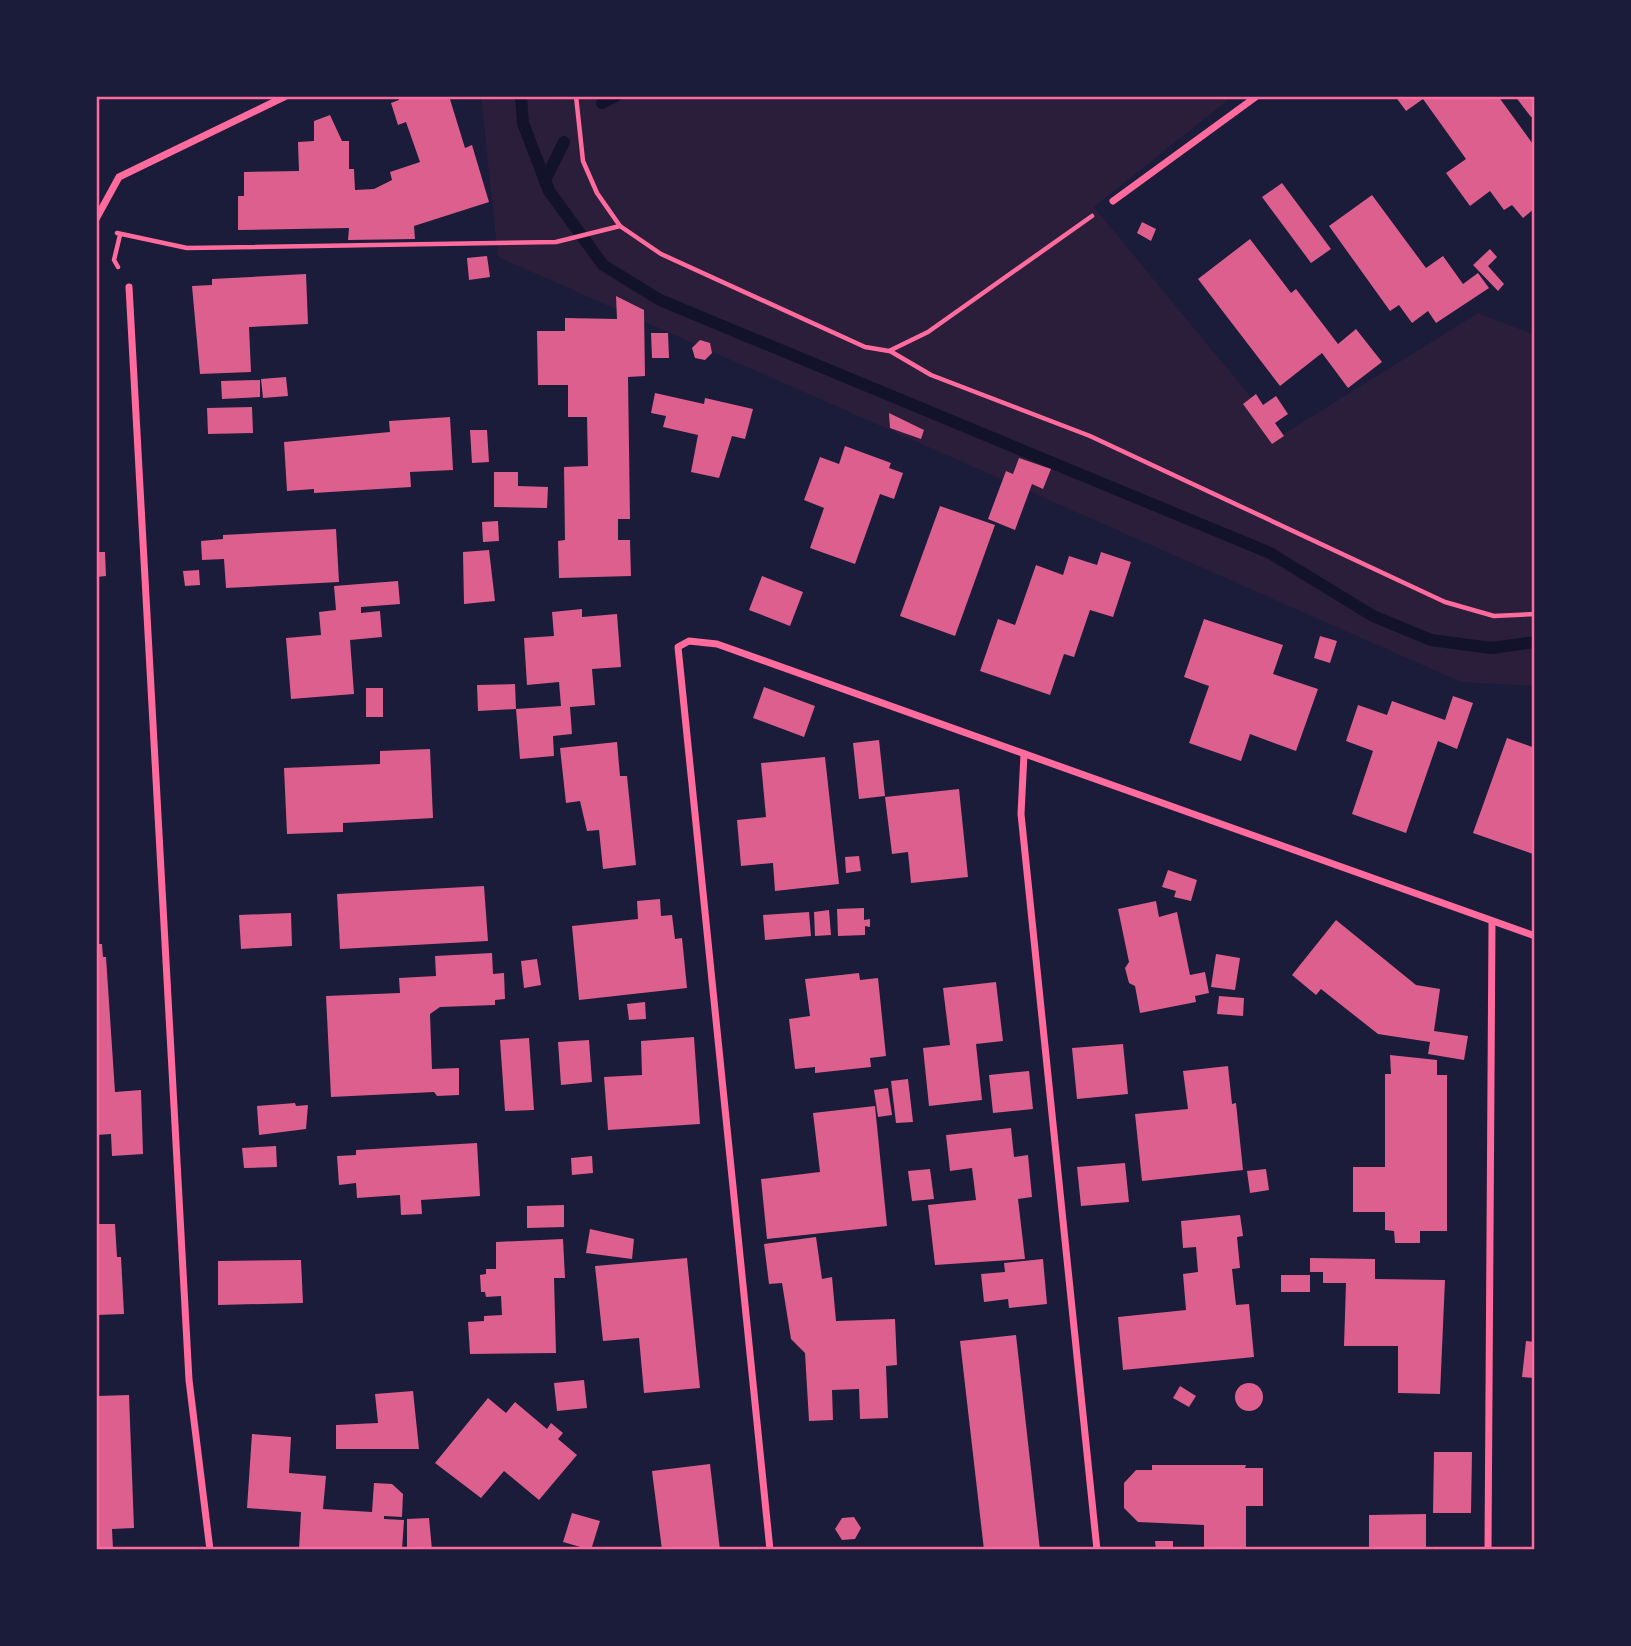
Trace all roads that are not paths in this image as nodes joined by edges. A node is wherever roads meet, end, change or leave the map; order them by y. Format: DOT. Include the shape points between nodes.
graph roads {
  1 [pos="286,96"];
  2 [pos="1257,96"];
  3 [pos="1113,201"];
  4 [pos="96,219"];
  5 [pos="129,287"];
  6 [pos="1024,754"];
  7 [pos="1492,922"];
  8 [pos="1535,936"];
  9 [pos="210,1550"];
  10 [pos="770,1550"];
  11 [pos="1097,1550"];
  12 [pos="1488,1550"];
  1 -- 4 [label="street" via="119,177"];
  2 -- 3 [label="street"];
  5 -- 9 [label="street" via="188,1380"];
  6 -- 7 [label="street"];
  6 -- 10 [label="street" via="717,644 689,641 678,647"];
  6 -- 11 [label="street" via="1021,814"];
  7 -- 8 [label="street"];
  7 -- 12 [label="street"];
}
